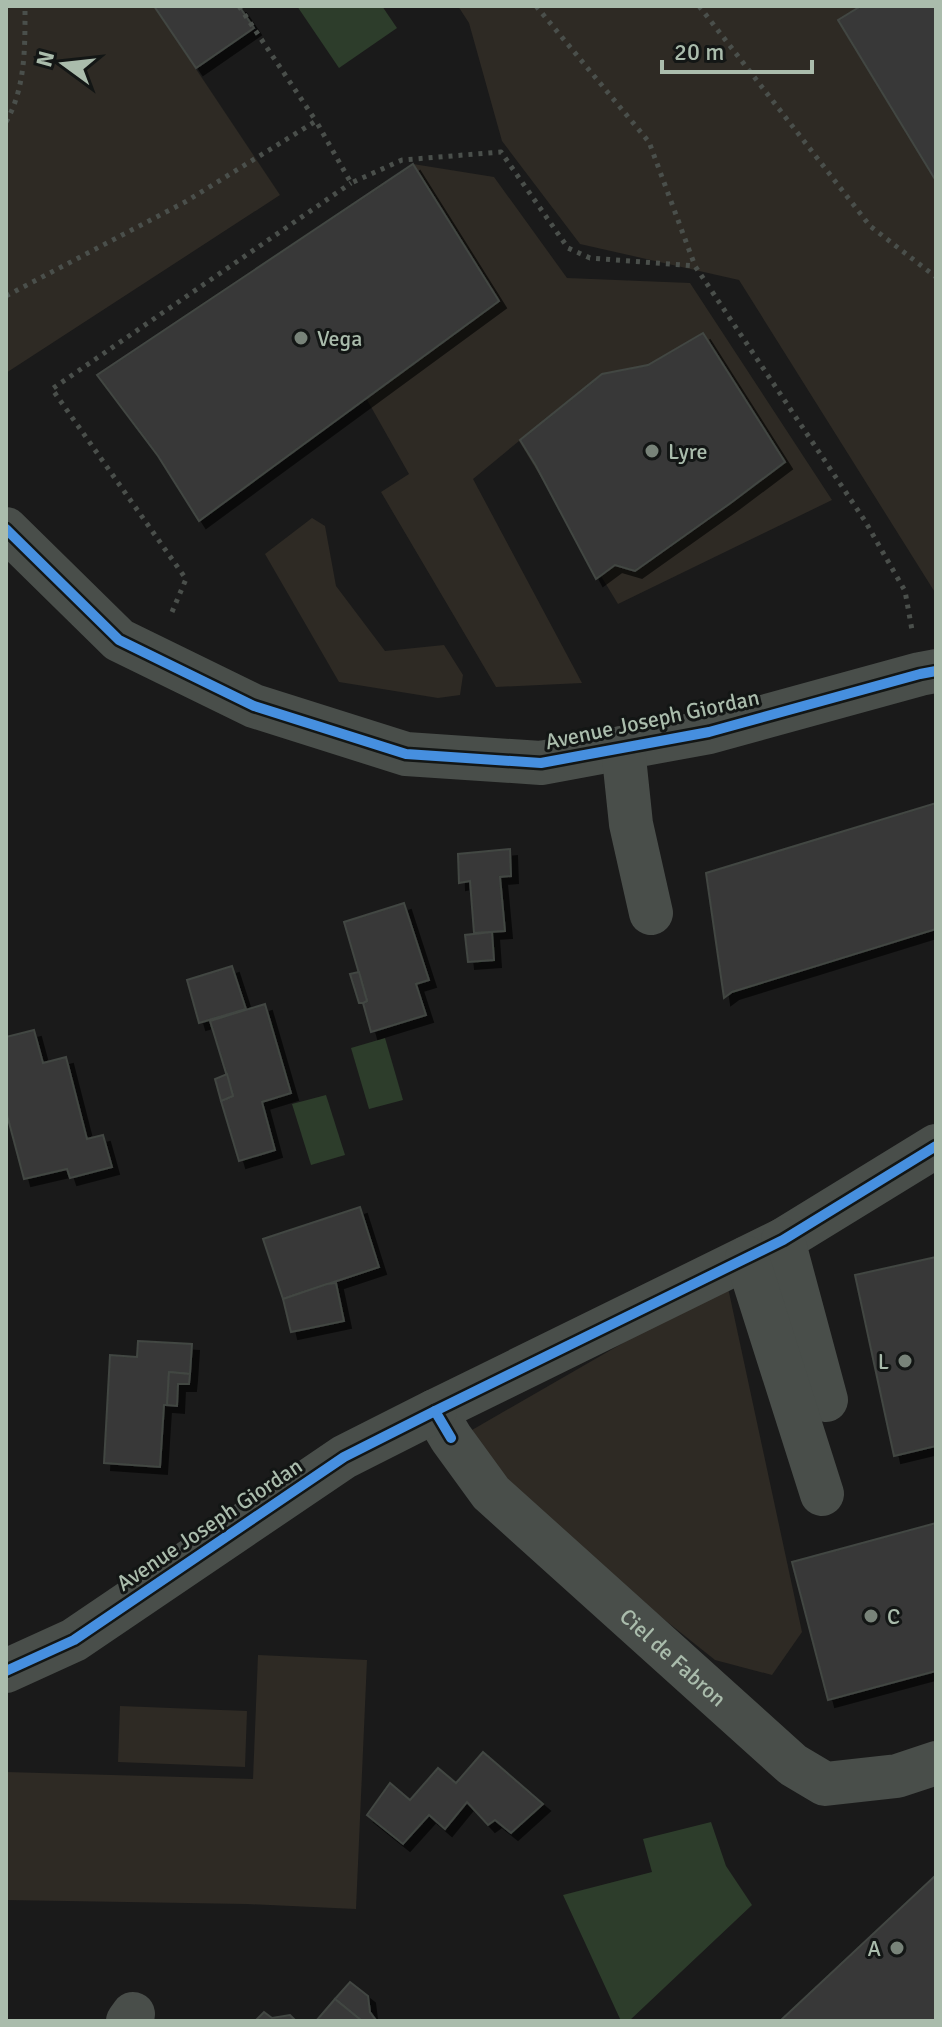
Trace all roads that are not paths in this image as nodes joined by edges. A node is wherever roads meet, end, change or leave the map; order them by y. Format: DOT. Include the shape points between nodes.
graph roads {
  1 [pos="6,529"];
  2 [pos="928,672"];
  3 [pos="623,748"];
  4 [pos="651,913"];
  5 [pos="936,1146"];
  6 [pos="765,1249"];
  7 [pos="826,1400"];
  8 [pos="443,1424"];
  9 [pos="822,1494"];
  10 [pos="6,1671"];
  11 [pos="936,1763"];
  1 -- 3 [label="street, Avenue Joseph Giordan" via="119,640 254,706 406,754 541,763"];
  2 -- 3 [label="street, Avenue Joseph Giordan" via="709,732"];
  3 -- 4 [label="street" via="631,824"];
  5 -- 6 [label="street, Avenue Joseph Giordan"];
  6 -- 7 [label="street"];
  6 -- 8 [label="street, Avenue Joseph Giordan"];
  6 -- 9 [label="street"];
  8 -- 10 [label="street, Avenue Joseph Giordan" via="344,1457 74,1640"];
  8 -- 11 [label="street, Ciel de Fabron" via="491,1493 793,1765 825,1784 897,1776"];
}
